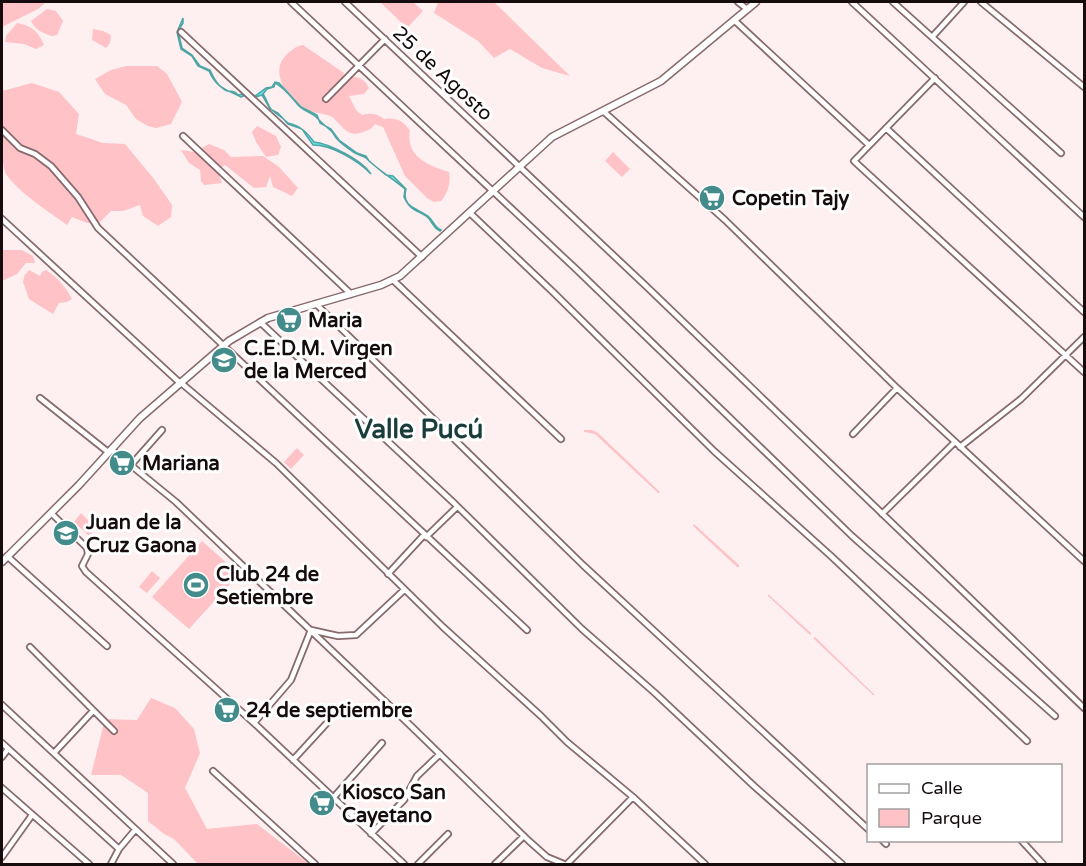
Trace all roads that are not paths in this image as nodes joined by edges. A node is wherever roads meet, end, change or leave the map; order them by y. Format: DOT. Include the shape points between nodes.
graph roads {
  1 [pos="291,2"];
  2 [pos="345,2"];
  3 [pos="738,2"];
  4 [pos="756,2"];
  5 [pos="852,2"];
  6 [pos="893,2"];
  7 [pos="964,2"];
  8 [pos="981,2"];
  9 [pos="747,9"];
  10 [pos="734,20"];
  11 [pos="181,32"];
  12 [pos="933,36"];
  13 [pos="385,39"];
  14 [pos="359,66"];
  15 [pos="935,78"];
  16 [pos="1084,87"];
  17 [pos="326,99"];
  18 [pos="603,111"];
  19 [pos="886,128"];
  20 [pos="2,130"];
  21 [pos="183,136"];
  22 [pos="869,145"];
  23 [pos="1061,153"];
  24 [pos="520,165"];
  25 [pos="493,191"];
  26 [pos="470,213"];
  27 [pos="1084,217"];
  28 [pos="2,219"];
  29 [pos="422,257"];
  30 [pos="393,280"];
  31 [pos="351,294"];
  32 [pos="315,304"];
  33 [pos="1084,312"];
  34 [pos="260,322"];
  35 [pos="1084,337"];
  36 [pos="223,345"];
  37 [pos="1065,354"];
  38 [pos="1084,372"];
  39 [pos="180,382"];
  40 [pos="897,388"];
  41 [pos="40,398"];
  42 [pos="162,430"];
  43 [pos="853,434"];
  44 [pos="561,439"];
  45 [pos="955,442"];
  46 [pos="960,447"];
  47 [pos="110,451"];
  48 [pos="131,465"];
  49 [pos="458,507"];
  50 [pos="51,513"];
  51 [pos="882,514"];
  52 [pos="425,536"];
  53 [pos="7,556"];
  54 [pos="1084,561"];
  55 [pos="2,562"];
  56 [pos="388,574"];
  57 [pos="404,590"];
  58 [pos="311,630"];
  59 [pos="527,630"];
  60 [pos="107,646"];
  61 [pos="30,647"];
  62 [pos="2,705"];
  63 [pos="1084,708"];
  64 [pos="93,711"];
  65 [pos="1055,716"];
  66 [pos="254,723"];
  67 [pos="326,724"];
  68 [pos="114,731"];
  69 [pos="1027,741"];
  70 [pos="2,743"];
  71 [pos="382,743"];
  72 [pos="8,749"];
  73 [pos="54,753"];
  74 [pos="440,754"];
  75 [pos="2,757"];
  76 [pos="293,760"];
  77 [pos="213,771"];
  78 [pos="2,788"];
  79 [pos="633,797"];
  80 [pos="333,798"];
  81 [pos="32,815"];
  82 [pos="867,828"];
  83 [pos="135,830"];
  84 [pos="371,834"];
  85 [pos="448,834"];
  86 [pos="524,836"];
  87 [pos="1023,842"];
  88 [pos="118,849"];
  89 [pos="2,857"];
  90 [pos="88,864"];
  91 [pos="111,864"];
  92 [pos="173,864"];
  93 [pos="315,864"];
  94 [pos="404,864"];
  95 [pos="418,864"];
  96 [pos="495,864"];
  97 [pos="566,864"];
  98 [pos="705,864"];
  99 [pos="842,864"];
  100 [pos="1043,864"];
  1 -- 14 [label="street"];
  2 -- 13 [label="street, 25 de Agosto"];
  3 -- 9 [label="street"];
  4 -- 9 [label="main road"];
  5 -- 15 [label="street"];
  6 -- 12 [label="street"];
  7 -- 12 [label="street"];
  8 -- 16 [label="street"];
  9 -- 10 [label="main road"];
  10 -- 18 [label="main road" via="661,81"];
  10 -- 22 [label="street"];
  11 -- 29 [label="street"];
  12 -- 23 [label="street"];
  13 -- 14 [label="street"];
  13 -- 24 [label="street, 25 de Agosto"];
  14 -- 17 [label="street"];
  14 -- 25 [label="street"];
  15 -- 19 [label="street"];
  15 -- 27 [label="street"];
  18 -- 24 [label="main road" via="554,136"];
  18 -- 40 [label="street" via="725,220"];
  19 -- 22 [label="street"];
  19 -- 33 [label="street"];
  20 -- 36 [label="street" via="20,148 51,166 98,228"];
  21 -- 31 [label="street"];
  22 -- 37 [label="street" via="854,161"];
  24 -- 25 [label="main road"];
  24 -- 51 [label="street, 25 de Agosto"];
  25 -- 26 [label="main road"];
  25 -- 65 [label="street" via="852,536"];
  26 -- 29 [label="main road"];
  26 -- 69 [label="street" via="714,451"];
  28 -- 39 [label="street"];
  29 -- 30 [label="main road"];
  30 -- 31 [label="main road"];
  30 -- 44 [label="street"];
  31 -- 32 [label="main road"];
  32 -- 34 [label="main road"];
  32 -- 82 [label="street" via="583,565"];
  34 -- 36 [label="main road"];
  34 -- 49 [label="street"];
  35 -- 37 [label="street"];
  36 -- 39 [label="main road"];
  36 -- 52 [label="street"];
  37 -- 38 [label="street"];
  37 -- 46 [label="street" via="1021,399"];
  39 -- 47 [label="main road"];
  39 -- 56 [label="street" via="276,464"];
  40 -- 43 [label="street"];
  40 -- 45 [label="street"];
  41 -- 47 [label="street"];
  42 -- 48 [label="street"];
  45 -- 46 [label="street"];
  45 -- 51 [label="street"];
  46 -- 54 [label="street"];
  47 -- 48 [label="street"];
  47 -- 50 [label="main road"];
  48 -- 58 [label="street" via="176,502"];
  49 -- 52 [label="street"];
  49 -- 99 [label="street" via="582,629"];
  50 -- 53 [label="main road"];
  50 -- 66 [label="street" via="87,548 82,568"];
  51 -- 63 [label="street, 25 de Agosto"];
  52 -- 56 [label="street"];
  52 -- 59 [label="street"];
  53 -- 55 [label="main road"];
  53 -- 60 [label="street"];
  56 -- 57 [label="street"];
  57 -- 58 [label="street" via="356,635"];
  57 -- 79 [label="street" via="567,742"];
  58 -- 66 [label="street" via="291,680"];
  58 -- 74 [label="street"];
  61 -- 64 [label="street"];
  62 -- 73 [label="street"];
  64 -- 68 [label="street"];
  64 -- 73 [label="street"];
  66 -- 76 [label="street"];
  67 -- 76 [label="street"];
  70 -- 72 [label="street"];
  71 -- 80 [label="street"];
  72 -- 75 [label="street"];
  72 -- 88 [label="street"];
  73 -- 83 [label="street"];
  74 -- 84 [label="street" via="417,776 404,800"];
  74 -- 86 [label="street"];
  76 -- 80 [label="street"];
  77 -- 93 [label="street"];
  78 -- 81 [label="street"];
  79 -- 97 [label="street"];
  79 -- 98 [label="street"];
  80 -- 84 [label="street"];
  81 -- 89 [label="street"];
  81 -- 90 [label="street"];
  83 -- 88 [label="street"];
  83 -- 92 [label="street"];
  84 -- 94 [label="street"];
  85 -- 95 [label="street"];
  86 -- 96 [label="street"];
  86 -- 97 [label="street" via="547,857"];
  87 -- 100 [label="street"];
  88 -- 91 [label="street"];
}
